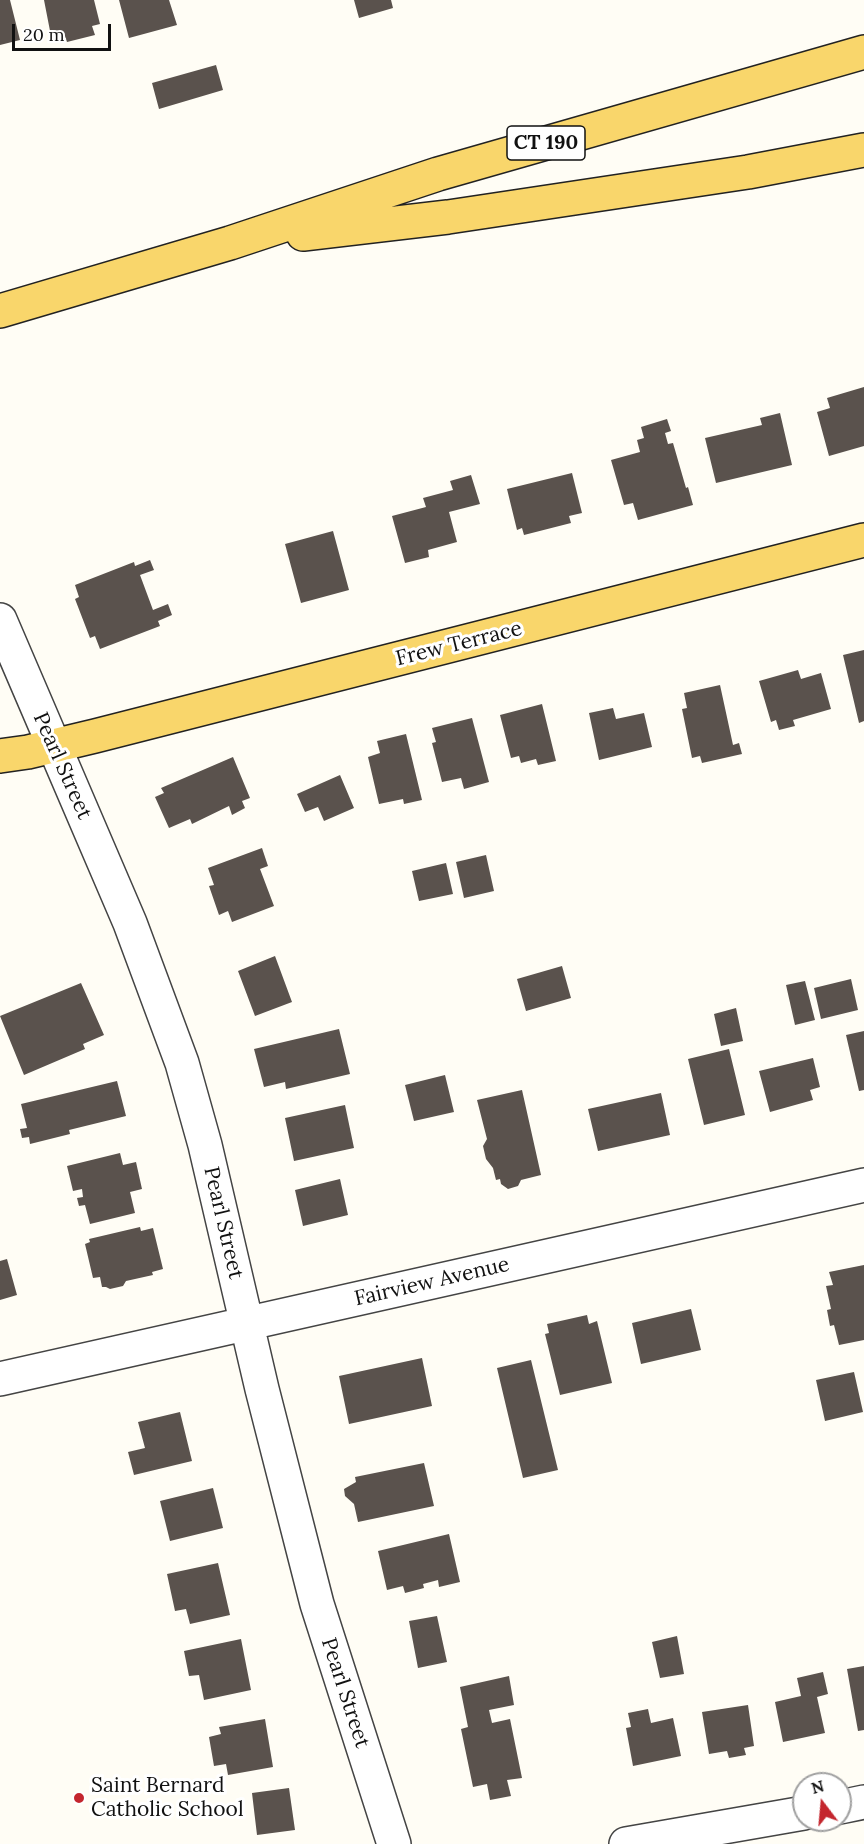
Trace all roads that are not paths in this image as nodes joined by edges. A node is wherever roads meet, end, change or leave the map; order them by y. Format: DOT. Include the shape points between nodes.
graph roads {
  1 [pos="864,52"];
  2 [pos="864,150"];
  3 [pos="230,243"];
  4 [pos="0,311"];
  5 [pos="864,540"];
  6 [pos="0,620"];
  7 [pos="53,746"];
  8 [pos="0,756"];
  9 [pos="864,1185"];
  10 [pos="246,1324"];
  11 [pos="0,1379"];
  12 [pos="792,1815"];
  13 [pos="394,1844"];
  14 [pos="626,1844"];
  1 -- 3 [label="main road, CT 190" via="438,174"];
  2 -- 3 [label="main road, CT 190" via="748,172 448,217"];
  3 -- 4 [label="main road, CT 190"];
  5 -- 7 [label="main road, Frew Terrace"];
  6 -- 7 [label="street, Pearl Street"];
  7 -- 8 [label="main road, Frew Terrace"];
  7 -- 10 [label="street, Pearl Street" via="130,923 182,1063"];
  9 -- 10 [label="street, Fairview Avenue"];
  10 -- 11 [label="street, Fairview Avenue"];
  10 -- 13 [label="street, Pearl Street" via="316,1604"];
  12 -- 14 [label="street"];
}
